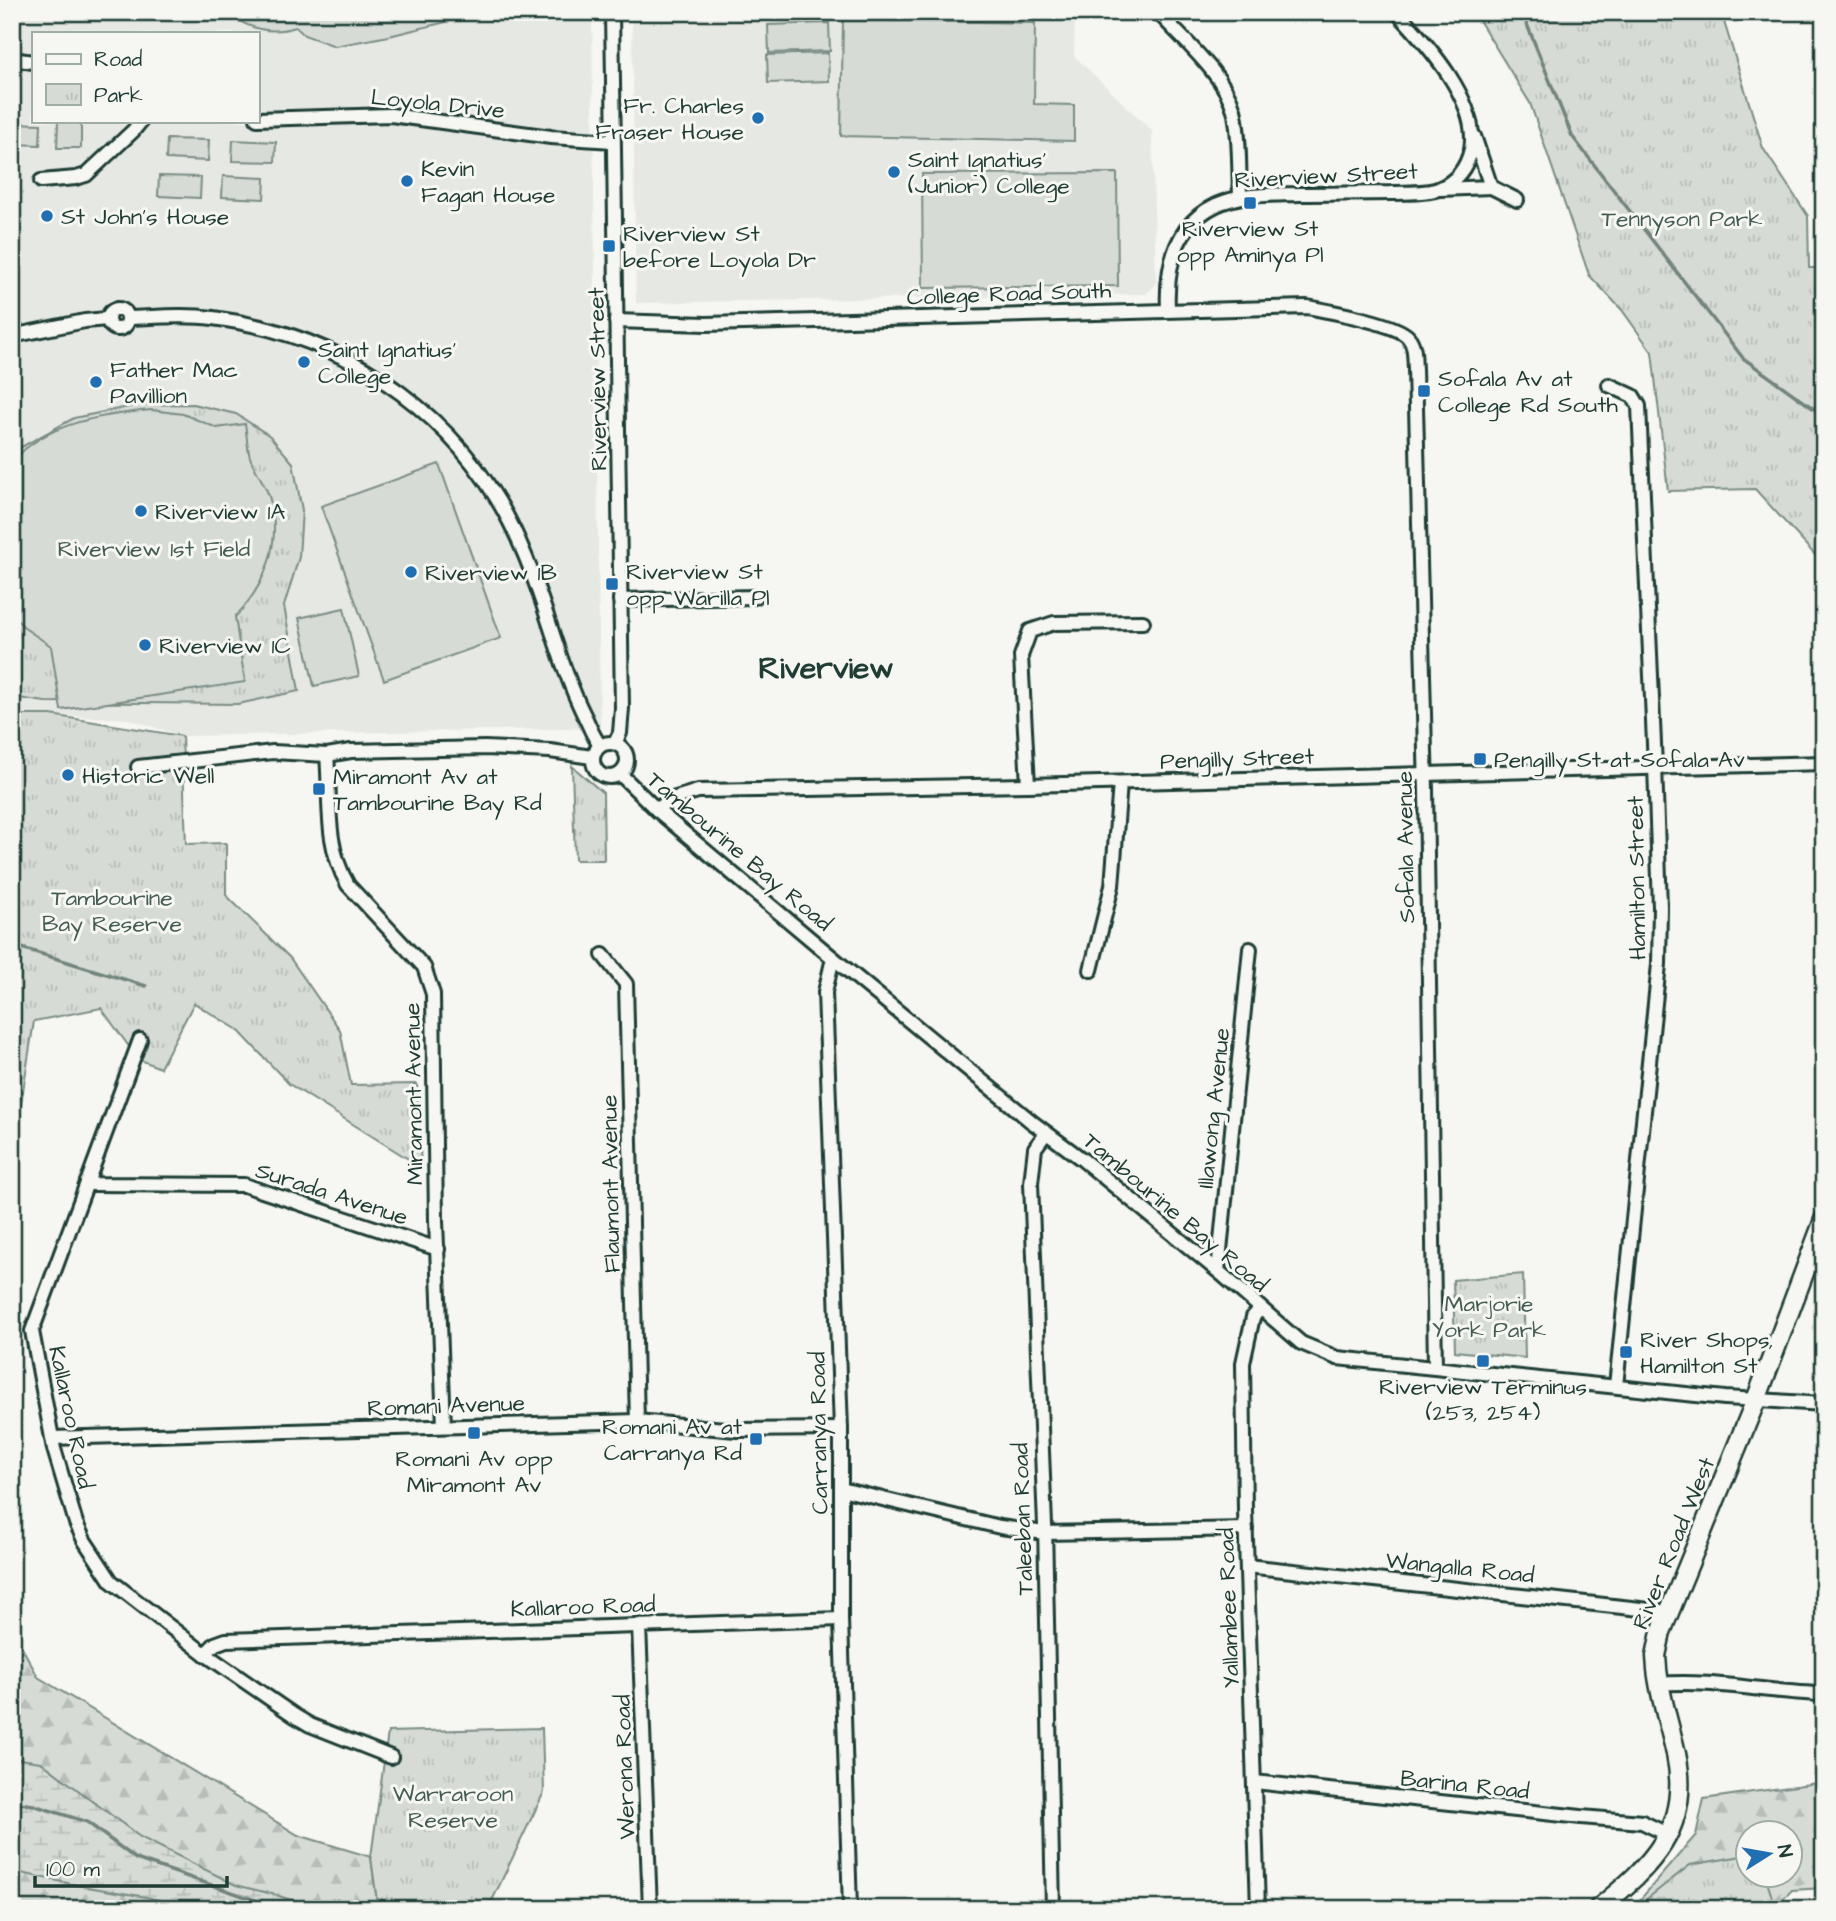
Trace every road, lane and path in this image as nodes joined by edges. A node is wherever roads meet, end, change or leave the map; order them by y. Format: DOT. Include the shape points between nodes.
graph roads {
  1 [pos="612,12"];
  2 [pos="1158,12"];
  3 [pos="1397,12"];
  4 [pos="12,59"];
  5 [pos="32,62"];
  6 [pos="259,119"];
  7 [pos="140,122"];
  8 [pos="1471,129"];
  9 [pos="614,141"];
  10 [pos="41,181"];
  11 [pos="1491,187"];
  12 [pos="1437,189"];
  13 [pos="1240,196"];
  14 [pos="1517,200"];
  15 [pos="1168,309"];
  16 [pos="617,321"];
  17 [pos="1400,331"];
  18 [pos="12,335"];
  19 [pos="1609,385"];
  20 [pos="755,597"];
  21 [pos="620,600"];
  22 [pos="1143,622"];
  23 [pos="615,743"];
  24 [pos="596,751"];
  25 [pos="327,755"];
  26 [pos="1824,763"];
  27 [pos="1655,766"];
  28 [pos="138,767"];
  29 [pos="1425,773"];
  30 [pos="620,774"];
  31 [pos="1121,783"];
  32 [pos="1028,785"];
  33 [pos="657,810"];
  34 [pos="1250,950"];
  35 [pos="603,955"];
  36 [pos="833,958"];
  37 [pos="1091,970"];
  38 [pos="141,1040"];
  39 [pos="1046,1133"];
  40 [pos="87,1182"];
  41 [pos="1824,1220"];
  42 [pos="438,1249"];
  43 [pos="1218,1271"];
  44 [pos="1260,1309"];
  45 [pos="1435,1367"];
  46 [pos="1616,1385"];
  47 [pos="1756,1400"];
  48 [pos="1824,1404"];
  49 [pos="637,1421"];
  50 [pos="444,1426"];
  51 [pos="841,1429"];
  52 [pos="52,1438"];
  53 [pos="841,1489"];
  54 [pos="1246,1529"];
  55 [pos="1045,1534"];
  56 [pos="1247,1566"];
  57 [pos="1668,1612"];
  58 [pos="841,1619"];
  59 [pos="639,1625"];
  60 [pos="205,1654"];
  61 [pos="1658,1684"];
  62 [pos="1824,1694"];
  63 [pos="391,1757"];
  64 [pos="1255,1782"];
  65 [pos="1669,1835"];
  66 [pos="650,1909"];
  67 [pos="850,1909"];
  68 [pos="1053,1909"];
  69 [pos="1258,1909"];
  70 [pos="1598,1909"];
  1 -- 9 [label="street, Riverview Street"];
  2 -- 13 [label="street" via="1227,92 1234,112"];
  3 -- 8 [label="street, Riverview Street" via="1443,64"];
  4 -- 5 [label="street"];
  6 -- 9 [label="street, Loyola Drive" via="391,115"];
  7 -- 10 [label="street" via="86,175"];
  8 -- 11 [label="street, Riverview Street"];
  8 -- 12 [label="street, Riverview Street" via="1472,144 1460,174"];
  9 -- 16 [label="street, Riverview Street"];
  11 -- 12 [label="street, Riverview Street"];
  11 -- 14 [label="street, Riverview Street"];
  12 -- 13 [label="street, Riverview Street"];
  13 -- 15 [label="street, Riverview Street" via="1204,212 1178,240 1169,268"];
  15 -- 16 [label="street, College Road South" via="706,324"];
  15 -- 17 [label="street, College Road South" via="1307,307"];
  16 -- 21 [label="street, Riverview Street"];
  17 -- 29 [label="street, Sofala Avenue" via="1409,338 1415,360"];
  18 -- 24 [label="street" via="107,319 115,309 128,318 212,318 287,333 332,351 400,391 476,466 504,507"];
  19 -- 27 [label="street, Hamilton Street" via="1633,396 1639,406"];
  20 -- 21 [label="street"];
  21 -- 23 [label="street, Riverview Street" via="622,723"];
  22 -- 32 [label="street" via="1054,624 1030,631 1021,656"];
  23 -- 24 [label="street"];
  23 -- 30 [label="street" via="627,760"];
  24 -- 25 [label="street" via="485,748"];
  24 -- 30 [label="street" via="594,767 600,775"];
  25 -- 28 [label="street" via="239,754"];
  25 -- 42 [label="street, Miramont Avenue" via="329,829 340,872 424,967 433,994"];
  26 -- 27 [label="street, Pengilly Street"];
  27 -- 29 [label="street, Pengilly Street"];
  27 -- 46 [label="street, Hamilton Street" via="1659,964"];
  29 -- 31 [label="street, Pengilly Street"];
  29 -- 45 [label="street, Sofala Avenue"];
  30 -- 33 [label="street, Tambourine Bay Road"];
  31 -- 32 [label="street, Pengilly Street"];
  31 -- 37 [label="street" via="1112,886"];
  32 -- 33 [label="street, Pengilly Street" via="698,791 669,800"];
  33 -- 36 [label="street, Tambourine Bay Road"];
  34 -- 43 [label="street, Illawong Avenue"];
  35 -- 49 [label="street, Flaumont Avenue" via="626,984"];
  36 -- 39 [label="street, Tambourine Bay Road"];
  36 -- 51 [label="street, Carranya Road" via="825,992"];
  38 -- 40 [label="street, Kallaroo Road"];
  39 -- 43 [label="street, Tambourine Bay Road"];
  39 -- 55 [label="street, Taleeban Road" via="1035,1148 1031,1182"];
  40 -- 42 [label="street, Surada Avenue" via="244,1185"];
  40 -- 52 [label="street, Kallaroo Road" via="32,1331"];
  41 -- 47 [label="main road, River Road West"];
  42 -- 50 [label="street, Miramont Avenue"];
  43 -- 44 [label="street, Tambourine Bay Road"];
  44 -- 45 [label="street, Tambourine Bay Road" via="1301,1343 1337,1358"];
  44 -- 54 [label="street, Yallambee Road" via="1253,1317 1243,1363"];
  45 -- 46 [label="street, Tambourine Bay Road"];
  46 -- 47 [label="street, Tambourine Bay Road"];
  47 -- 48 [label="street, Tambourine Bay Road"];
  47 -- 57 [label="main road, River Road West"];
  49 -- 50 [label="street, Romani Avenue"];
  49 -- 51 [label="street, Romani Avenue" via="736,1430"];
  50 -- 52 [label="street, Romani Avenue"];
  51 -- 53 [label="street, Carranya Road"];
  52 -- 60 [label="street, Kallaroo Road" via="76,1523 104,1572 118,1588"];
  53 -- 55 [label="street"];
  53 -- 58 [label="street, Carranya Road"];
  54 -- 55 [label="street"];
  54 -- 56 [label="street, Yallambee Road"];
  55 -- 68 [label="street, Taleeban Road"];
  56 -- 57 [label="street, Wangalla Road"];
  56 -- 64 [label="street, Yallambee Road"];
  57 -- 61 [label="main road, River Road West" via="1656,1656"];
  58 -- 59 [label="street, Kallaroo Road"];
  58 -- 67 [label="street, Carranya Road"];
  59 -- 60 [label="street, Kallaroo Road" via="226,1640"];
  59 -- 66 [label="street, Werona Road"];
  60 -- 63 [label="street, Kallaroo Road" via="310,1725"];
  61 -- 62 [label="street" via="1688,1681"];
  61 -- 65 [label="main road, River Road West" via="1679,1778 1677,1810"];
  64 -- 65 [label="street, Barina Road" via="1642,1822"];
  64 -- 69 [label="street, Yallambee Road"];
  65 -- 70 [label="main road, River Road West" via="1643,1871"];
}
